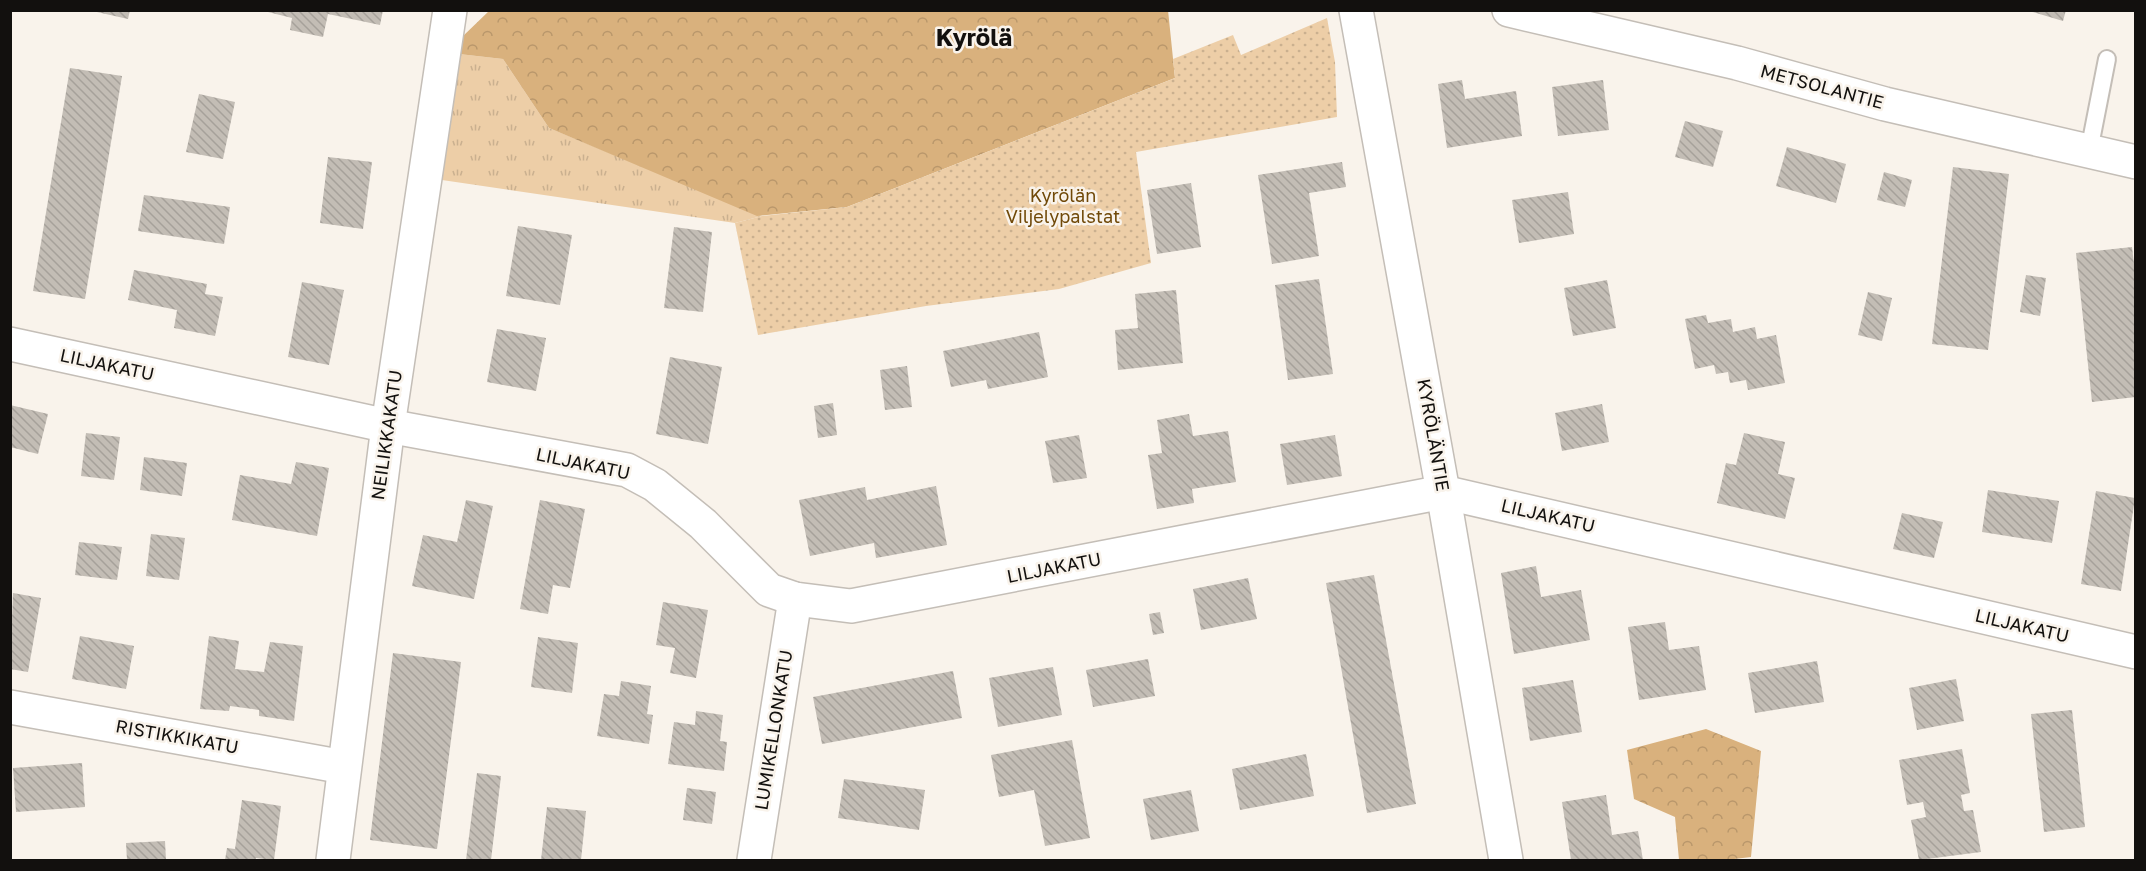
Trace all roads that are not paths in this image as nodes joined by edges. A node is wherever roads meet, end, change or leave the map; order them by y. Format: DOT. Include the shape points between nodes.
graph roads {
  1 [pos="450,10"];
  2 [pos="1356,10"];
  3 [pos="1509,10"];
  4 [pos="2108,59"];
  5 [pos="2090,151"];
  6 [pos="2136,162"];
  7 [pos="10,344"];
  8 [pos="388,426"];
  9 [pos="1443,492"];
  10 [pos="795,599"];
  11 [pos="2136,652"];
  12 [pos="10,707"];
  13 [pos="344,767"];
  14 [pos="333,861"];
  15 [pos="754,861"];
  16 [pos="1506,861"];
  1 -- 8 [label="street, NEILIKKAKATU"];
  2 -- 9 [label="street, KYRÖLÄNTIE"];
  3 -- 5 [label="street, METSOLANTIE"];
  4 -- 5 [label="lane"];
  5 -- 6 [label="street, METSOLANTIE"];
  7 -- 8 [label="street, LILJAKATU"];
  8 -- 10 [label="street, LILJAKATU" via="627,470 655,485 703,524 769,590"];
  8 -- 13 [label="street, NEILIKKAKATU"];
  9 -- 10 [label="street, LILJAKATU" via="850,606"];
  9 -- 11 [label="street, LILJAKATU"];
  9 -- 16 [label="street, KYRÖLÄNTIE"];
  10 -- 15 [label="street, LUMIKELLONKATU"];
  12 -- 13 [label="street, RISTIKKIKATU"];
  13 -- 14 [label="street, NEILIKKAKATU"];
}
